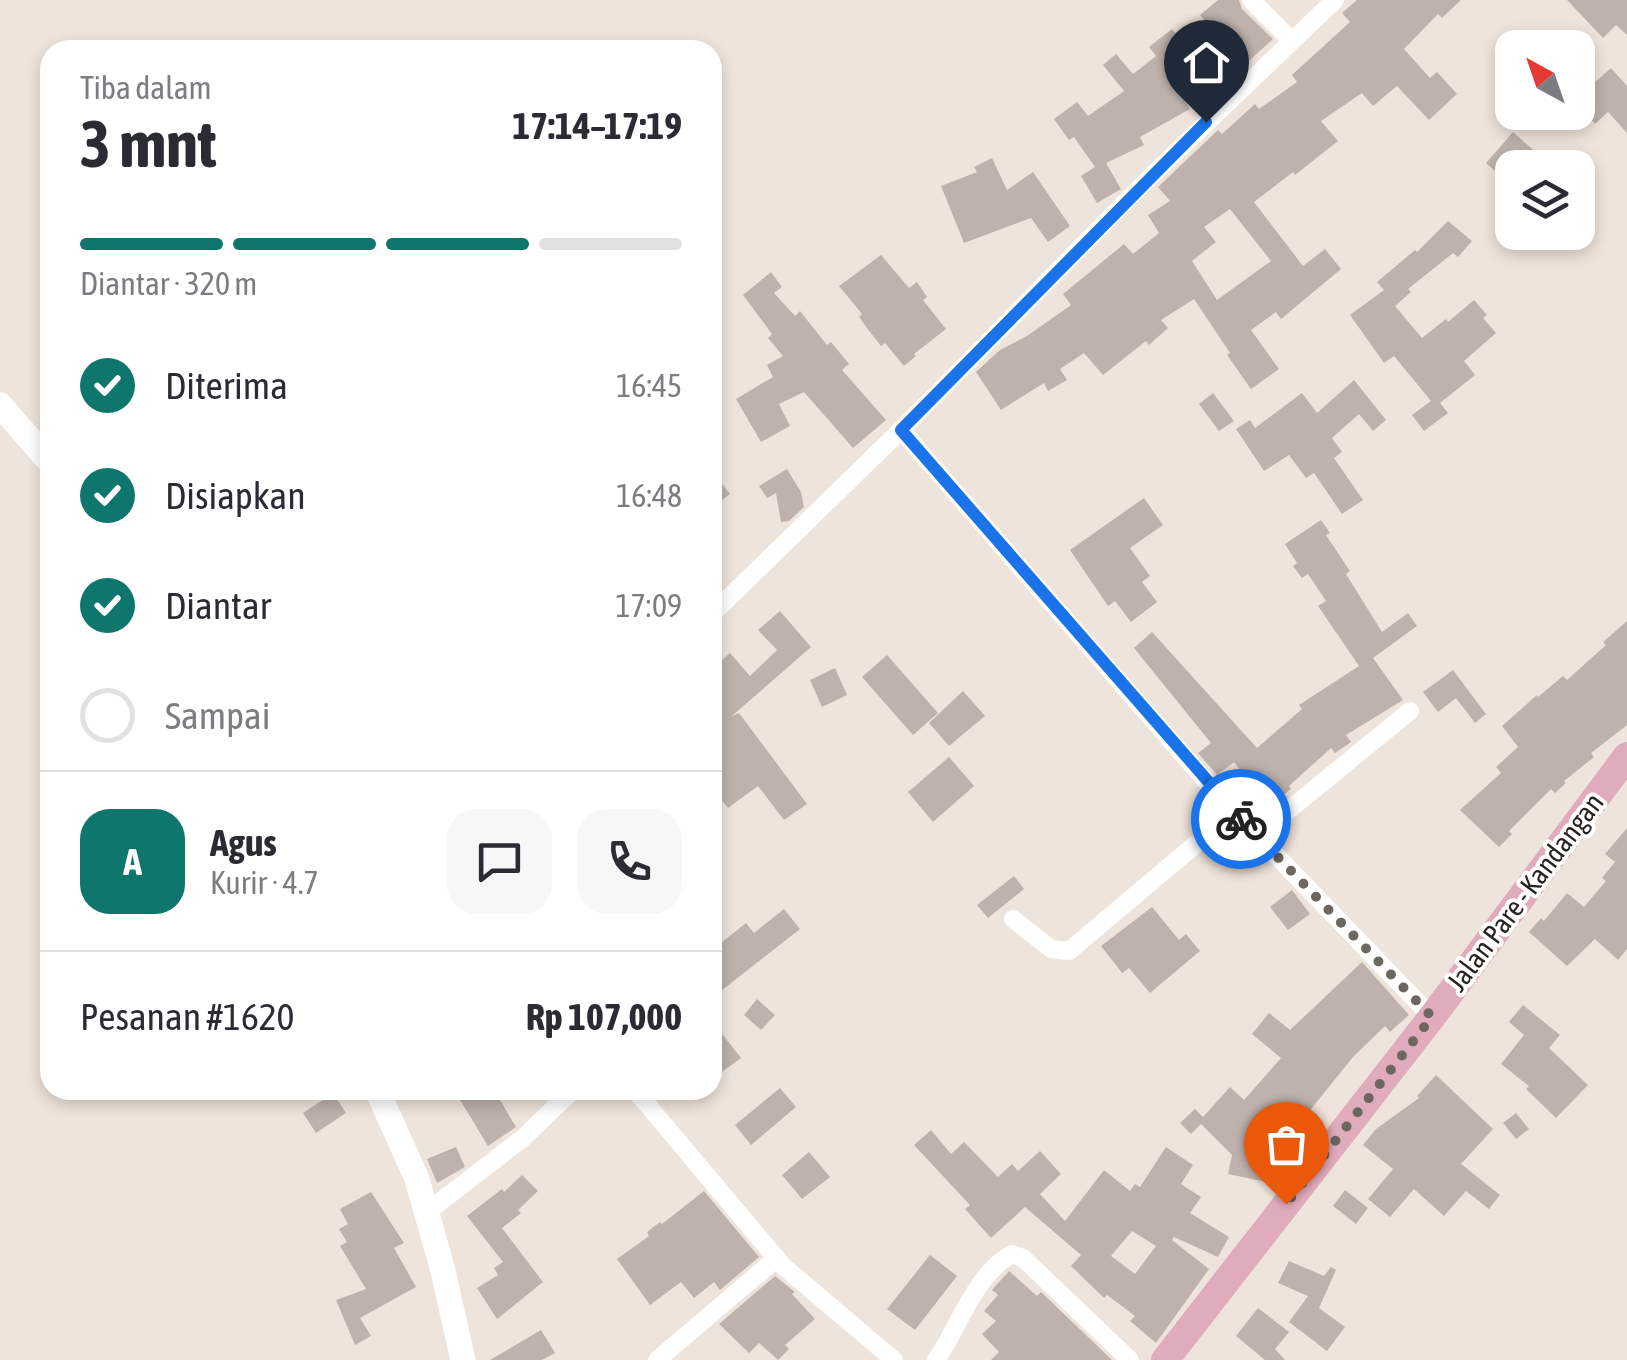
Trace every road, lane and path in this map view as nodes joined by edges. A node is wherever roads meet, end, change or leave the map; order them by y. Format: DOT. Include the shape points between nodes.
graph roads {
  1 [pos="1251,0"];
  2 [pos="1335,0"];
  3 [pos="1291,40"];
  4 [pos="0,405"];
  5 [pos="901,430"];
  6 [pos="40,451"];
  7 [pos="722,604"];
  8 [pos="1410,710"];
  9 [pos="1627,756"];
  10 [pos="1234,812"];
  11 [pos="1257,836"];
  12 [pos="1013,919"];
  13 [pos="1432,1017"];
  14 [pos="382,1100"];
  15 [pos="563,1100"];
  16 [pos="643,1100"];
  17 [pos="426,1212"];
  18 [pos="777,1258"];
  19 [pos="463,1360"];
  20 [pos="657,1360"];
  21 [pos="894,1360"];
  22 [pos="936,1360"];
  23 [pos="1130,1360"];
  24 [pos="1166,1360"];
  1 -- 3 [label="street"];
  2 -- 3 [label="street"];
  3 -- 5 [label="street"];
  4 -- 6 [label="street"];
  5 -- 7 [label="street"];
  5 -- 10 [label="street"];
  8 -- 11 [label="street"];
  9 -- 13 [label="main road, Jalan Pare - Kandangan"];
  10 -- 11 [label="street"];
  10 -- 12 [label="street" via="1069,951 1050,949"];
  11 -- 13 [label="street"];
  13 -- 24 [label="main road, Jalan Pare - Kandangan"];
  14 -- 17 [label="street"];
  15 -- 17 [label="street"];
  16 -- 18 [label="street"];
  17 -- 19 [label="street"];
  18 -- 20 [label="street"];
  18 -- 21 [label="street"];
  22 -- 23 [label="street" via="979,1289 1012,1254"];
}
